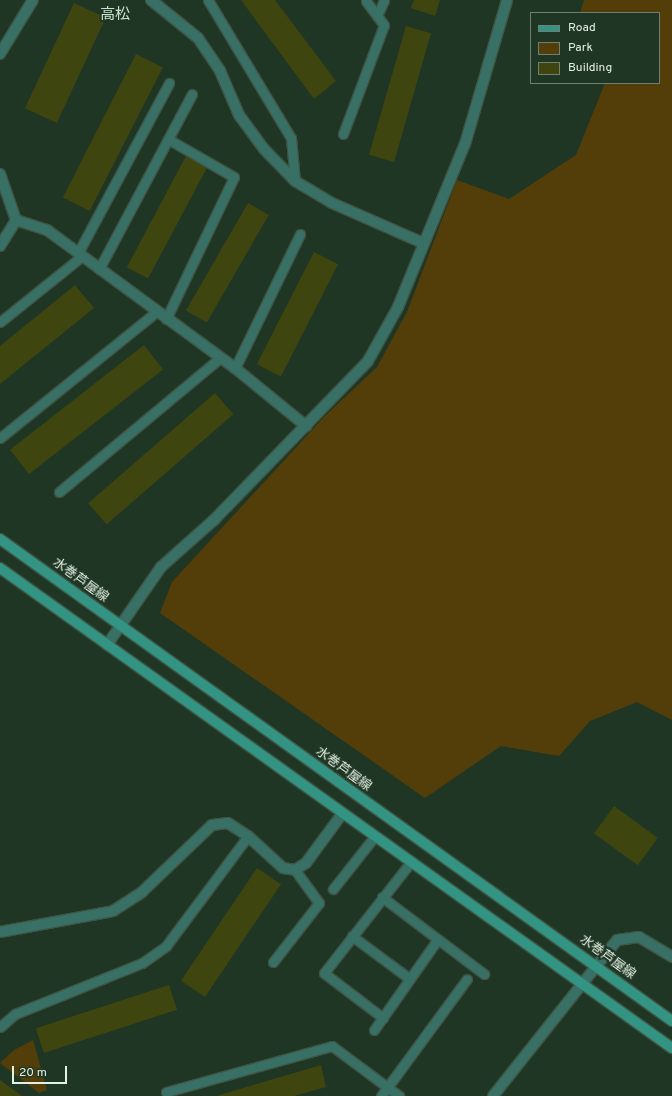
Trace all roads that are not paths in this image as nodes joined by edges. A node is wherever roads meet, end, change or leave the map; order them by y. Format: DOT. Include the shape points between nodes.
graph roads {
  1 [pos="33,0"];
  2 [pos="151,0"];
  3 [pos="208,0"];
  4 [pos="365,0"];
  5 [pos="384,0"];
  6 [pos="506,0"];
  7 [pos="377,16"];
  8 [pos="0,54"];
  9 [pos="169,83"];
  10 [pos="192,94"];
  11 [pos="344,134"];
  12 [pos="168,139"];
  13 [pos="0,174"];
  14 [pos="295,181"];
  15 [pos="16,220"];
  16 [pos="300,234"];
  17 [pos="423,243"];
  18 [pos="0,246"];
  19 [pos="80,254"];
  20 [pos="99,269"];
  21 [pos="156,312"];
  22 [pos="166,319"];
  23 [pos="0,322"];
  24 [pos="220,358"];
  25 [pos="235,368"];
  26 [pos="306,426"];
  27 [pos="0,438"];
  28 [pos="59,492"];
  29 [pos="0,539"];
  30 [pos="0,568"];
  31 [pos="120,626"];
  32 [pos="107,645"];
  33 [pos="342,814"];
  34 [pos="248,836"];
  35 [pos="374,837"];
  36 [pos="410,863"];
  37 [pos="295,870"];
  38 [pos="333,889"];
  39 [pos="382,897"];
  40 [pos="0,932"];
  41 [pos="352,936"];
  42 [pos="438,939"];
  43 [pos="672,957"];
  44 [pos="273,962"];
  45 [pos="597,967"];
  46 [pos="484,974"];
  47 [pos="410,979"];
  48 [pos="467,979"];
  49 [pos="581,985"];
  50 [pos="383,1018"];
  51 [pos="672,1021"];
  52 [pos="0,1026"];
  53 [pos="374,1030"];
  54 [pos="672,1048"];
  55 [pos="388,1087"];
  56 [pos="166,1092"];
  57 [pos="381,1096"];
  58 [pos="399,1096"];
  59 [pos="494,1096"];
  1 -- 8 [label="street"];
  2 -- 14 [label="street" via="198,38 220,71 239,115 264,149"];
  3 -- 14 [label="lane" via="291,138"];
  4 -- 7 [label="lane"];
  5 -- 7 [label="lane"];
  6 -- 17 [label="street" via="465,144"];
  7 -- 11 [label="lane" via="384,25"];
  9 -- 19 [label="lane"];
  10 -- 12 [label="lane"];
  12 -- 20 [label="lane"];
  12 -- 22 [label="lane" via="234,177"];
  13 -- 15 [label="street"];
  14 -- 17 [label="street" via="332,203"];
  15 -- 18 [label="street"];
  15 -- 19 [label="street" via="47,230"];
  16 -- 25 [label="lane"];
  17 -- 26 [label="street" via="398,308 368,361"];
  19 -- 20 [label="street"];
  19 -- 23 [label="lane"];
  20 -- 21 [label="street"];
  21 -- 22 [label="street"];
  21 -- 27 [label="lane"];
  22 -- 24 [label="street"];
  24 -- 25 [label="street"];
  24 -- 28 [label="lane"];
  25 -- 26 [label="street"];
  26 -- 31 [label="street" via="214,520 161,567"];
  29 -- 31 [label="main road, 水巻芦屋線"];
  30 -- 32 [label="main road"];
  31 -- 32 [label="street"];
  31 -- 45 [label="main road, 水巻芦屋線"];
  32 -- 33 [label="main road"];
  33 -- 35 [label="main road"];
  33 -- 37 [label="street" via="306,863"];
  34 -- 37 [label="street" via="283,868"];
  34 -- 40 [label="street" via="228,823 212,825 142,892 113,911"];
  34 -- 52 [label="lane" via="166,946 142,963 15,1014"];
  35 -- 36 [label="main road"];
  35 -- 38 [label="lane"];
  36 -- 39 [label="lane"];
  36 -- 49 [label="main road"];
  37 -- 44 [label="lane" via="319,903"];
  39 -- 41 [label="lane"];
  39 -- 42 [label="lane"];
  41 -- 47 [label="lane"];
  41 -- 50 [label="lane" via="324,973"];
  42 -- 46 [label="lane"];
  42 -- 47 [label="lane"];
  43 -- 45 [label="street" via="639,937 617,940"];
  45 -- 49 [label="street"];
  45 -- 51 [label="main road, 水巻芦屋線"];
  47 -- 50 [label="lane"];
  48 -- 55 [label="lane"];
  49 -- 54 [label="main road"];
  49 -- 59 [label="street"];
  50 -- 53 [label="lane"];
  55 -- 56 [label="lane" via="332,1046"];
  55 -- 57 [label="lane"];
  55 -- 58 [label="lane"];
}
